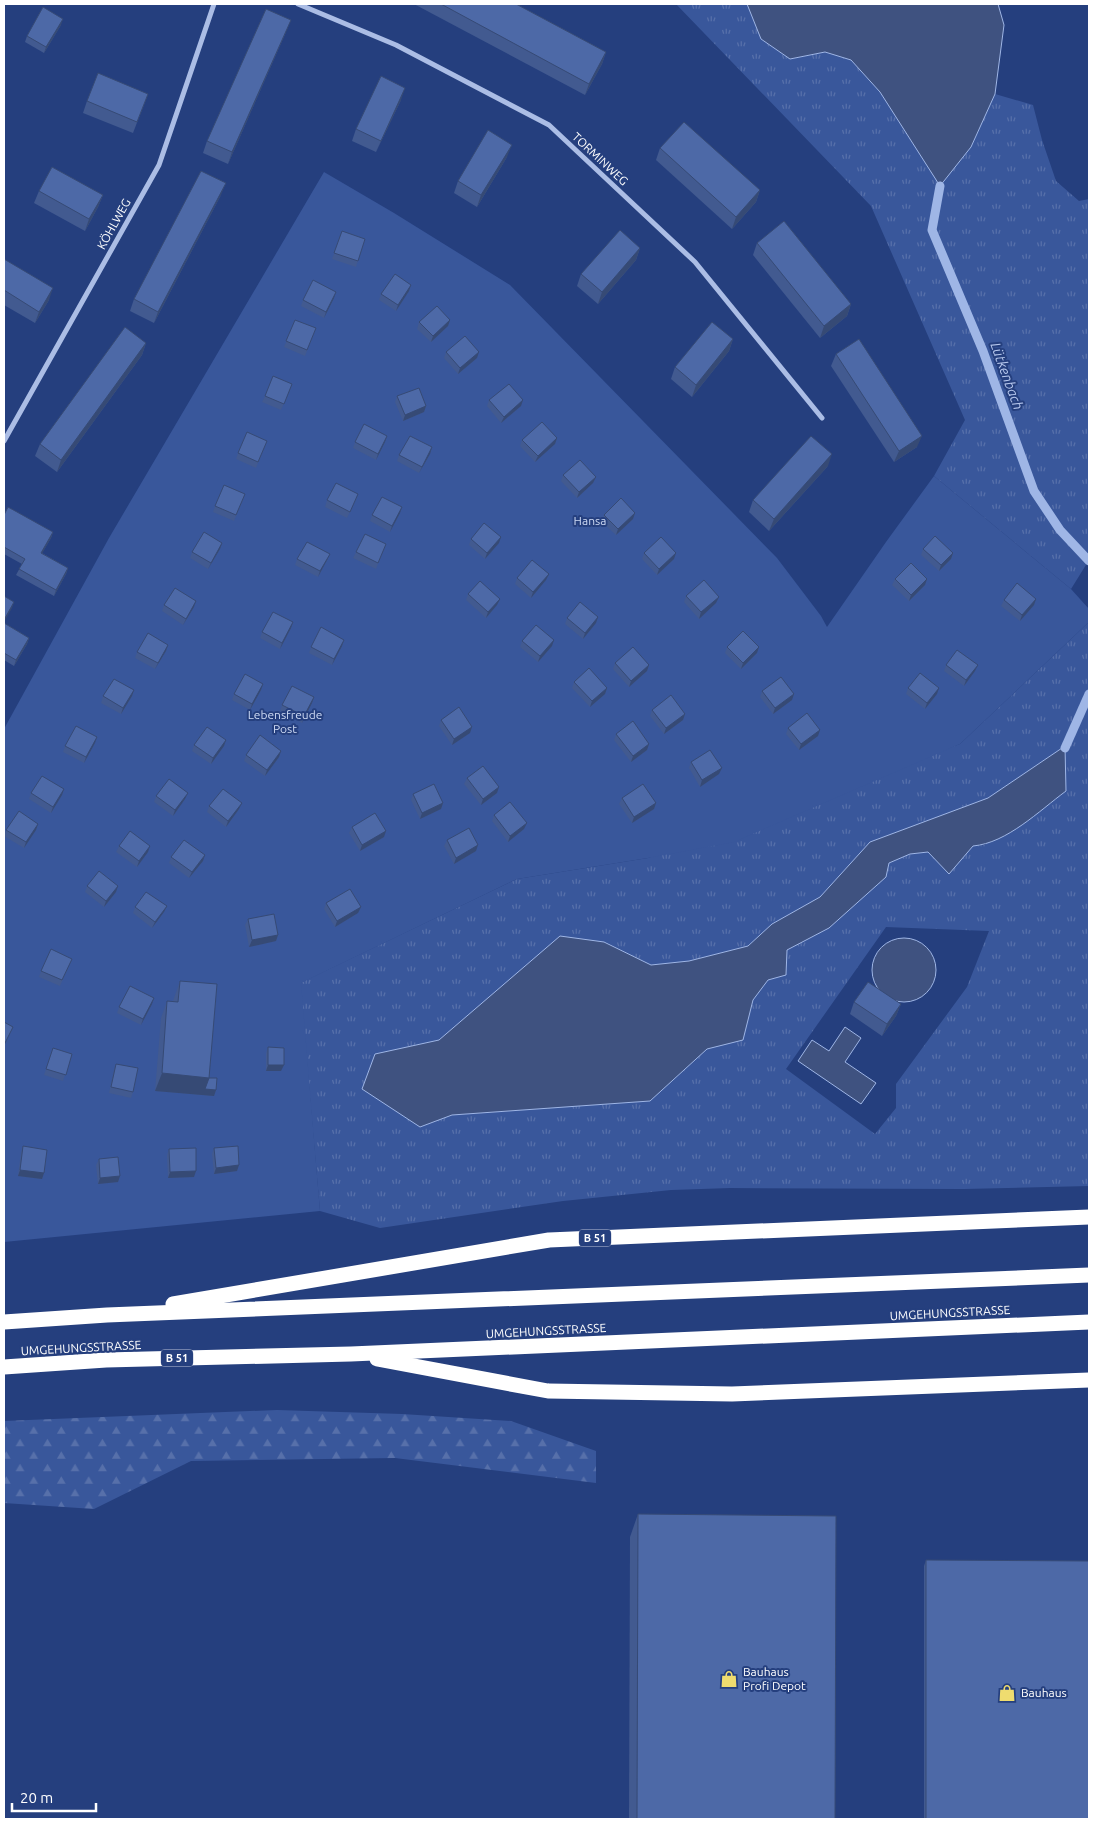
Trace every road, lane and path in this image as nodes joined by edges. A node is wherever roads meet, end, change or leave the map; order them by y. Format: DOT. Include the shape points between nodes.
graph roads {
  1 [pos="214,4"];
  2 [pos="298,4"];
  3 [pos="822,418"];
  4 [pos="4,442"];
  5 [pos="1089,1217"];
  6 [pos="1089,1275"];
  7 [pos="107,1314"];
  8 [pos="4,1322"];
  9 [pos="1089,1322"];
  10 [pos="351,1354"];
  11 [pos="4,1367"];
  12 [pos="1089,1380"];
  1 -- 4 [label="street, KÖHLWEG" via="159,165"];
  2 -- 3 [label="street, TORMINWEG" via="396,45 549,125 695,262"];
  5 -- 7 [label="highway, B 51" via="549,1240"];
  6 -- 7 [label="highway, B 51"];
  7 -- 8 [label="highway, B 51"];
  9 -- 10 [label="highway, UMGEHUNGSSTRASSE / B 51"];
  10 -- 11 [label="highway, UMGEHUNGSSTRASSE / B 51" via="106,1360"];
  10 -- 12 [label="highway, B 51" via="548,1391 732,1394"];
}
